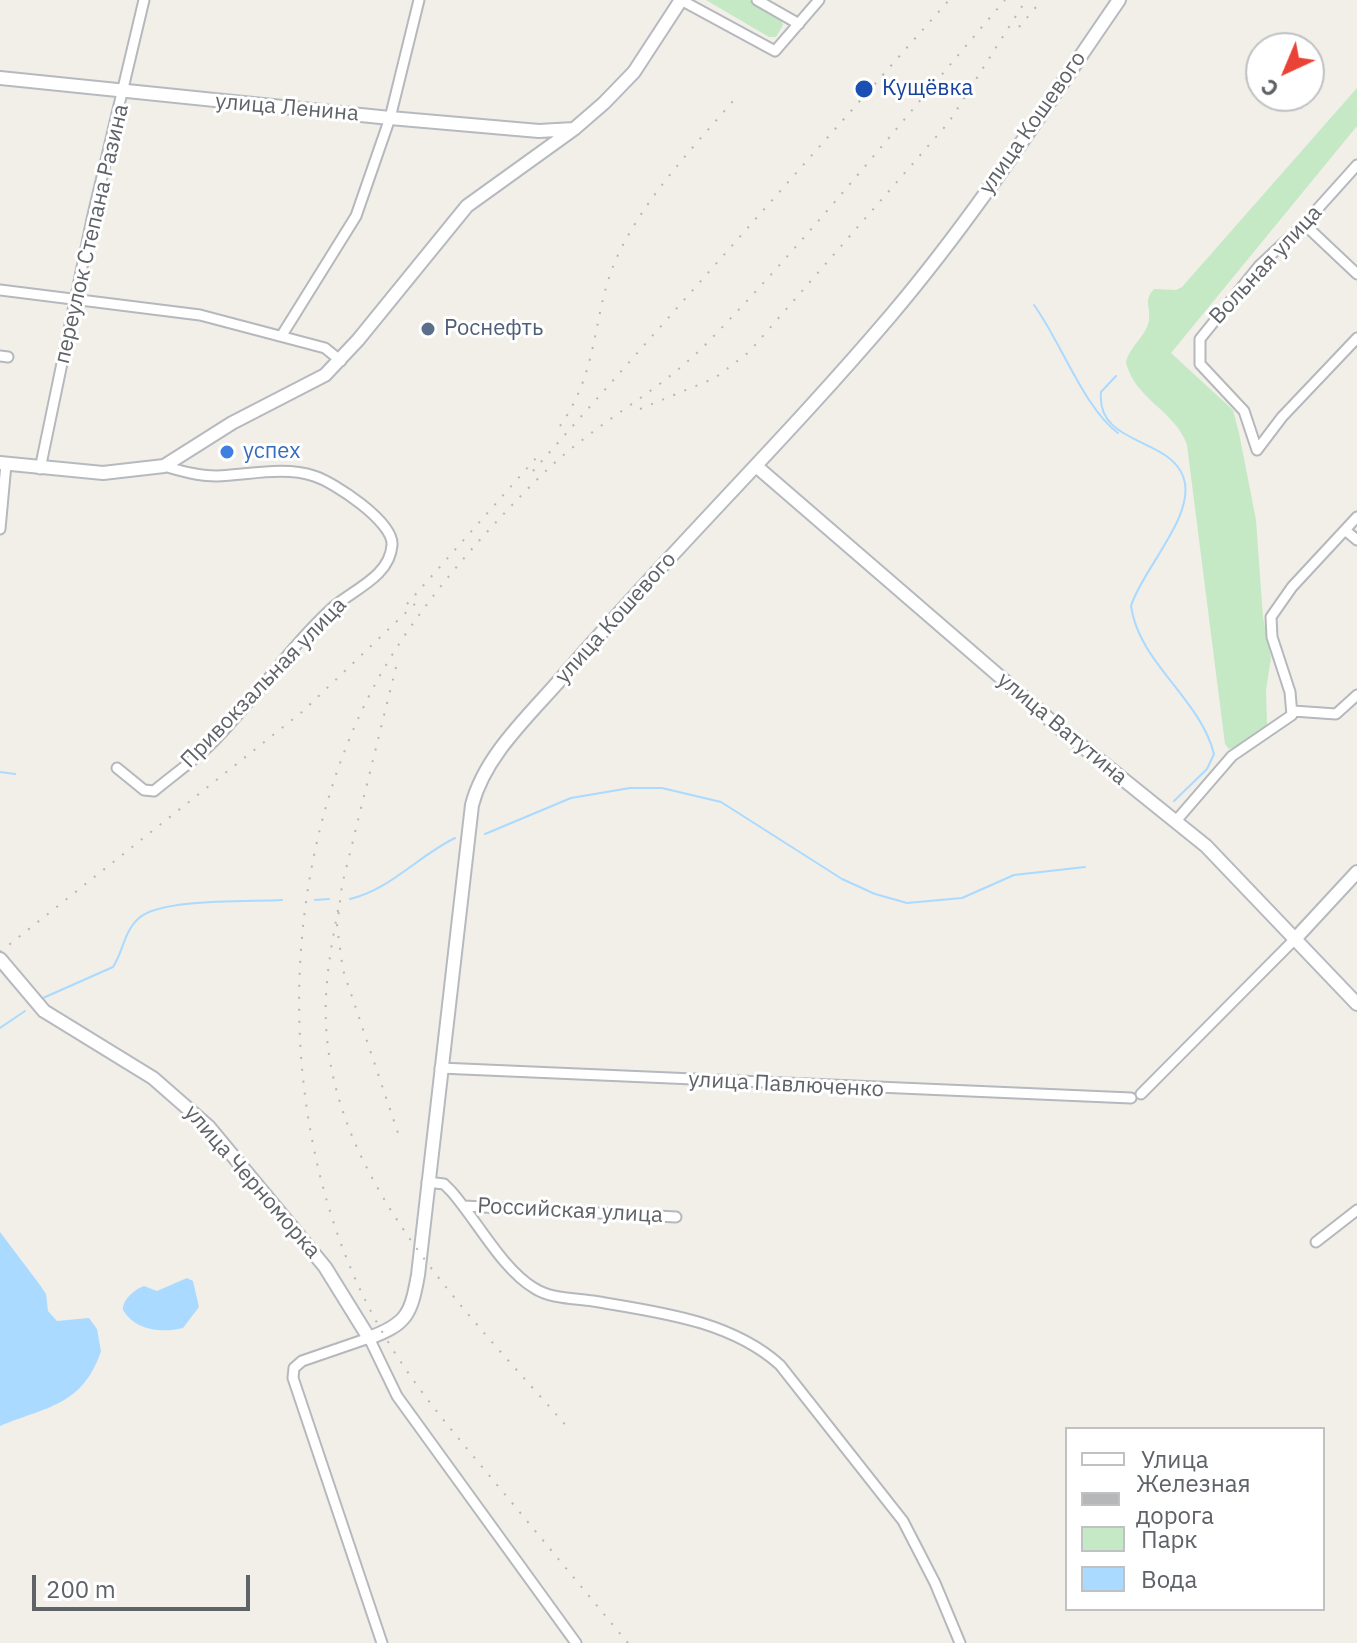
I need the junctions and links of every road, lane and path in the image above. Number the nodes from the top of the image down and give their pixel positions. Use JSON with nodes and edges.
{"nodes":[{"id":1,"x":144,"y":0,"type":"edge"},
{"id":2,"x":419,"y":0,"type":"edge"},
{"id":3,"x":681,"y":0,"type":"edge"},
{"id":4,"x":757,"y":0,"type":"edge"},
{"id":5,"x":819,"y":0,"type":"edge"},
{"id":6,"x":1119,"y":0,"type":"edge"},
{"id":7,"x":799,"y":24,"type":"junction"},
{"id":8,"x":0,"y":78,"type":"edge"},
{"id":9,"x":123,"y":93,"type":"junction"},
{"id":10,"x":390,"y":118,"type":"junction"},
{"id":11,"x":574,"y":129,"type":"junction"},
{"id":12,"x":1357,"y":165,"type":"edge"},
{"id":13,"x":1304,"y":224,"type":"junction"},
{"id":14,"x":1357,"y":274,"type":"edge"},
{"id":15,"x":0,"y":290,"type":"edge"},
{"id":16,"x":77,"y":299,"type":"junction"},
{"id":17,"x":282,"y":335,"type":"junction"},
{"id":18,"x":1357,"y":338,"type":"edge"},
{"id":19,"x":341,"y":361,"type":"junction"},
{"id":20,"x":3,"y":464,"type":"edge"},
{"id":21,"x":164,"y":466,"type":"junction"},
{"id":22,"x":756,"y":466,"type":"junction"},
{"id":23,"x":40,"y":469,"type":"junction"},
{"id":24,"x":1357,"y":517,"type":"edge"},
{"id":25,"x":0,"y":529,"type":"edge"},
{"id":26,"x":1345,"y":530,"type":"junction"},
{"id":27,"x":1357,"y":540,"type":"edge"},
{"id":28,"x":1357,"y":695,"type":"edge"},
{"id":29,"x":1293,"y":711,"type":"junction"},
{"id":30,"x":117,"y":768,"type":"dead end"},
{"id":31,"x":1175,"y":822,"type":"junction"},
{"id":32,"x":1357,"y":872,"type":"edge"},
{"id":33,"x":1295,"y":939,"type":"junction"},
{"id":34,"x":0,"y":959,"type":"edge"},
{"id":35,"x":1357,"y":1004,"type":"edge"},
{"id":36,"x":440,"y":1068,"type":"junction"},
{"id":37,"x":427,"y":1182,"type":"junction"},
{"id":38,"x":464,"y":1206,"type":"junction"},
{"id":39,"x":1357,"y":1210,"type":"edge"},
{"id":40,"x":676,"y":1217,"type":"dead end"},
{"id":41,"x":1316,"y":1242,"type":"dead end"},
{"id":42,"x":369,"y":1338,"type":"junction"},
{"id":43,"x":382,"y":1643,"type":"edge"},
{"id":44,"x":576,"y":1643,"type":"edge"},
{"id":45,"x":960,"y":1643,"type":"edge"}],
"edges":[{"from":1,"to":9,"type":"street","name":"переулок Степана Разина"},
{"from":2,"to":10,"type":"street"},
{"from":3,"to":7,"type":"street"},
{"from":3,"to":11,"type":"street"},
{"from":4,"to":7,"type":"street"},
{"from":5,"to":7,"type":"street"},
{"from":6,"to":22,"type":"street","name":"улица Кошевого"},
{"from":8,"to":9,"type":"street","name":"улица Ленина"},
{"from":9,"to":10,"type":"street","name":"улица Ленина"},
{"from":9,"to":16,"type":"street","name":"переулок Степана Разина"},
{"from":10,"to":11,"type":"street","name":"улица Ленина"},
{"from":10,"to":17,"type":"street"},
{"from":11,"to":19,"type":"street"},
{"from":12,"to":13,"type":"street","name":"Вольная улица"},
{"from":13,"to":14,"type":"street"},
{"from":13,"to":18,"type":"street","name":"Вольная улица"},
{"from":15,"to":16,"type":"street"},
{"from":16,"to":17,"type":"street"},
{"from":16,"to":23,"type":"street","name":"переулок Степана Разина"},
{"from":17,"to":19,"type":"street"},
{"from":19,"to":21,"type":"street"},
{"from":20,"to":23,"type":"street"},
{"from":20,"to":25,"type":"street"},
{"from":21,"to":23,"type":"street"},
{"from":21,"to":30,"type":"street","name":"Привокзальная улица"},
{"from":22,"to":31,"type":"street","name":"улица Ватутина"},
{"from":22,"to":36,"type":"street","name":"улица Кошевого"},
{"from":24,"to":26,"type":"street"},
{"from":26,"to":27,"type":"street"},
{"from":26,"to":29,"type":"street"},
{"from":28,"to":29,"type":"street"},
{"from":29,"to":31,"type":"street"},
{"from":31,"to":33,"type":"street","name":"улица Ватутина"},
{"from":32,"to":33,"type":"street"},
{"from":33,"to":35,"type":"street","name":"улица Ватутина"},
{"from":33,"to":36,"type":"street","name":"улица Павлюченко"},
{"from":34,"to":42,"type":"street","name":"улица Черноморка"},
{"from":36,"to":37,"type":"street","name":"улица Кошевого"},
{"from":37,"to":38,"type":"street"},
{"from":37,"to":42,"type":"street","name":"улица Кошевого"},
{"from":38,"to":40,"type":"street","name":"Российская улица"},
{"from":38,"to":45,"type":"street"},
{"from":39,"to":41,"type":"street"},
{"from":42,"to":43,"type":"street"},
{"from":42,"to":44,"type":"street","name":"улица Черноморка"}]}
